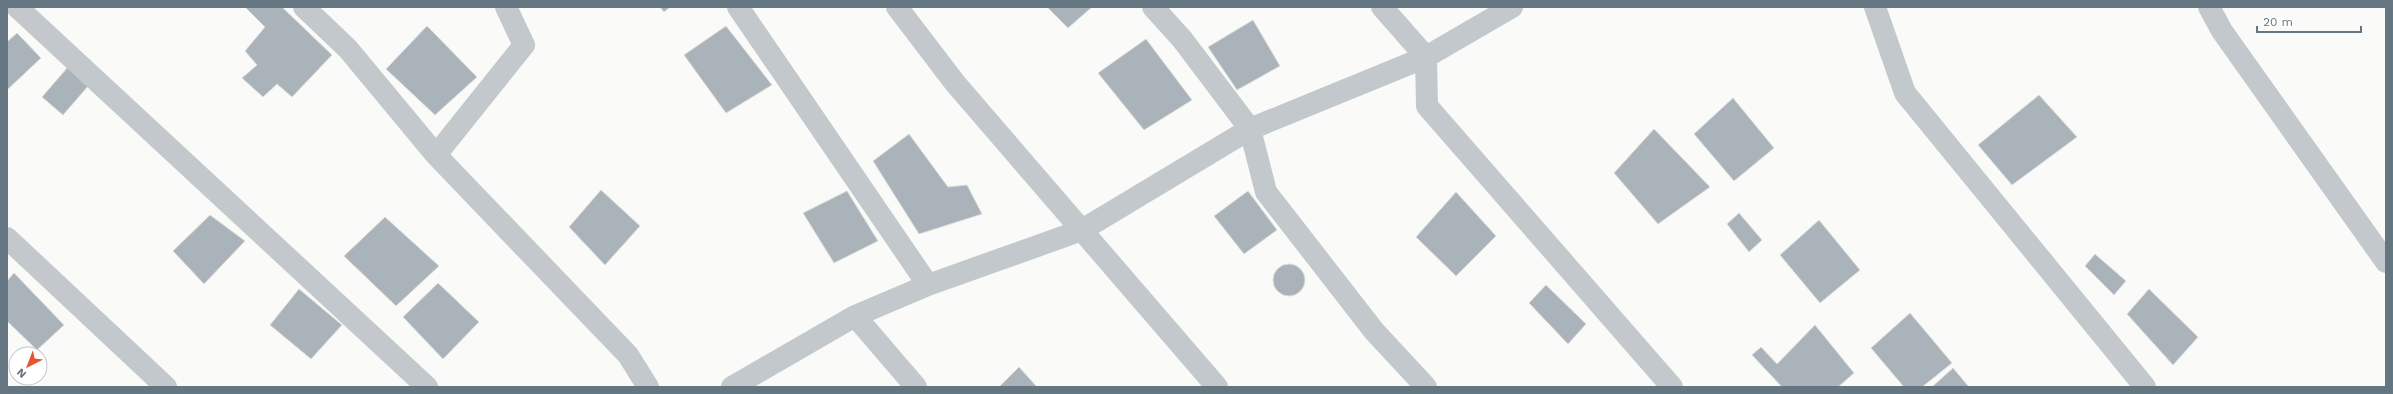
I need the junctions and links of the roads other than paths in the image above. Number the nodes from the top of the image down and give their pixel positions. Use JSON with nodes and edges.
{"nodes":[{"id":1,"x":17,"y":7,"type":"edge"},
{"id":2,"x":304,"y":7,"type":"edge"},
{"id":3,"x":506,"y":7,"type":"edge"},
{"id":4,"x":738,"y":7,"type":"edge"},
{"id":5,"x":897,"y":7,"type":"edge"},
{"id":6,"x":1153,"y":7,"type":"edge"},
{"id":7,"x":1382,"y":7,"type":"edge"},
{"id":8,"x":1512,"y":7,"type":"edge"},
{"id":9,"x":1875,"y":7,"type":"edge"},
{"id":10,"x":2209,"y":7,"type":"edge"},
{"id":11,"x":1426,"y":57,"type":"junction"},
{"id":12,"x":1250,"y":129,"type":"junction"},
{"id":13,"x":436,"y":155,"type":"junction"},
{"id":14,"x":1082,"y":230,"type":"junction"},
{"id":15,"x":7,"y":238,"type":"edge"},
{"id":16,"x":2386,"y":262,"type":"edge"},
{"id":17,"x":928,"y":285,"type":"junction"},
{"id":18,"x":855,"y":316,"type":"junction"},
{"id":19,"x":166,"y":387,"type":"edge"},
{"id":20,"x":427,"y":387,"type":"edge"},
{"id":21,"x":648,"y":387,"type":"edge"},
{"id":22,"x":732,"y":387,"type":"edge"},
{"id":23,"x":916,"y":387,"type":"edge"},
{"id":24,"x":1217,"y":387,"type":"edge"},
{"id":25,"x":1426,"y":387,"type":"edge"},
{"id":26,"x":1672,"y":387,"type":"edge"},
{"id":27,"x":2145,"y":387,"type":"edge"}],
"edges":[{"from":1,"to":20,"type":"street"},
{"from":2,"to":13,"type":"street"},
{"from":3,"to":13,"type":"street"},
{"from":4,"to":17,"type":"street"},
{"from":5,"to":14,"type":"street"},
{"from":6,"to":12,"type":"street"},
{"from":7,"to":11,"type":"street"},
{"from":8,"to":11,"type":"street"},
{"from":9,"to":27,"type":"street"},
{"from":10,"to":16,"type":"street"},
{"from":11,"to":12,"type":"street"},
{"from":11,"to":26,"type":"street"},
{"from":12,"to":14,"type":"street"},
{"from":12,"to":25,"type":"street"},
{"from":13,"to":21,"type":"street"},
{"from":14,"to":17,"type":"street"},
{"from":14,"to":24,"type":"street"},
{"from":15,"to":19,"type":"street"},
{"from":17,"to":18,"type":"street"},
{"from":18,"to":22,"type":"street"},
{"from":18,"to":23,"type":"street"}]}
